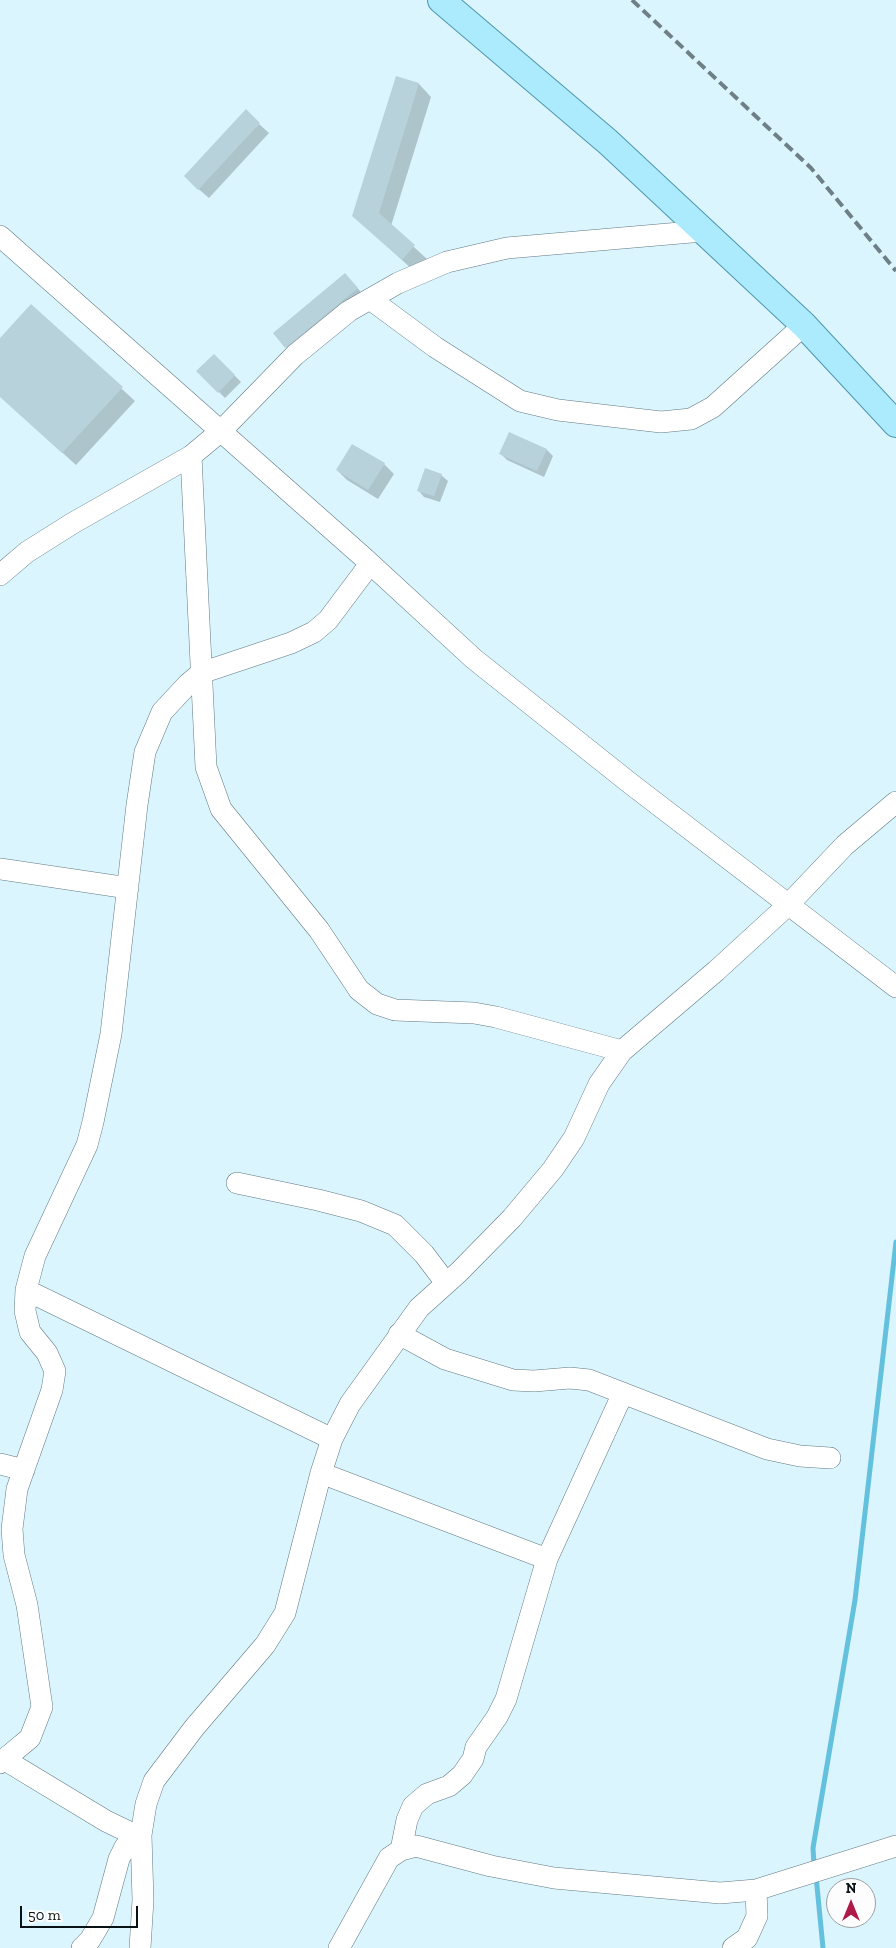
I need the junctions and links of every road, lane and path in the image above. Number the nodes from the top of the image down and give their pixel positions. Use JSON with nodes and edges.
{"nodes":[{"id":1,"x":442,"y":0,"type":"edge"},
{"id":2,"x":703,"y":231,"type":"junction"},
{"id":3,"x":0,"y":236,"type":"edge"},
{"id":4,"x":370,"y":299,"type":"junction"},
{"id":5,"x":804,"y":325,"type":"junction"},
{"id":6,"x":896,"y":424,"type":"edge"},
{"id":7,"x":221,"y":432,"type":"junction"},
{"id":8,"x":191,"y":456,"type":"junction"},
{"id":9,"x":370,"y":564,"type":"junction"},
{"id":10,"x":0,"y":575,"type":"edge"},
{"id":11,"x":201,"y":673,"type":"junction"},
{"id":12,"x":896,"y":802,"type":"edge"},
{"id":13,"x":0,"y":869,"type":"edge"},
{"id":14,"x":128,"y":888,"type":"junction"},
{"id":15,"x":788,"y":905,"type":"junction"},
{"id":16,"x":896,"y":987,"type":"edge"},
{"id":17,"x":622,"y":1051,"type":"junction"},
{"id":18,"x":237,"y":1183,"type":"dead end"},
{"id":19,"x":446,"y":1283,"type":"junction"},
{"id":20,"x":26,"y":1290,"type":"junction"},
{"id":21,"x":399,"y":1334,"type":"junction"},
{"id":22,"x":623,"y":1393,"type":"junction"},
{"id":23,"x":332,"y":1439,"type":"junction"},
{"id":24,"x":830,"y":1458,"type":"dead end"},
{"id":25,"x":0,"y":1464,"type":"edge"},
{"id":26,"x":24,"y":1470,"type":"junction"},
{"id":27,"x":321,"y":1472,"type":"junction"},
{"id":28,"x":547,"y":1559,"type":"junction"},
{"id":29,"x":2,"y":1762,"type":"edge"},
{"id":30,"x":106,"y":1821,"type":"junction"},
{"id":31,"x":139,"y":1835,"type":"junction"},
{"id":32,"x":896,"y":1846,"type":"edge"},
{"id":33,"x":401,"y":1850,"type":"junction"},
{"id":34,"x":120,"y":1859,"type":"junction"},
{"id":35,"x":756,"y":1890,"type":"junction"},
{"id":36,"x":82,"y":1948,"type":"edge"},
{"id":37,"x":140,"y":1948,"type":"edge"},
{"id":38,"x":339,"y":1948,"type":"edge"},
{"id":39,"x":733,"y":1948,"type":"edge"}],
"edges":[{"from":1,"to":2,"type":"main road"},
{"from":2,"to":4,"type":"street"},
{"from":2,"to":5,"type":"main road"},
{"from":3,"to":7,"type":"street"},
{"from":4,"to":5,"type":"street"},
{"from":4,"to":7,"type":"street"},
{"from":5,"to":6,"type":"main road"},
{"from":7,"to":8,"type":"street"},
{"from":7,"to":9,"type":"street"},
{"from":8,"to":10,"type":"street"},
{"from":8,"to":11,"type":"street"},
{"from":9,"to":11,"type":"street"},
{"from":9,"to":15,"type":"street"},
{"from":11,"to":14,"type":"street"},
{"from":11,"to":17,"type":"street"},
{"from":12,"to":15,"type":"street"},
{"from":13,"to":14,"type":"street"},
{"from":14,"to":20,"type":"street"},
{"from":15,"to":16,"type":"street"},
{"from":15,"to":17,"type":"street"},
{"from":17,"to":19,"type":"street"},
{"from":18,"to":19,"type":"street"},
{"from":19,"to":21,"type":"street"},
{"from":20,"to":23,"type":"street"},
{"from":20,"to":26,"type":"street"},
{"from":21,"to":22,"type":"street"},
{"from":21,"to":23,"type":"street"},
{"from":22,"to":24,"type":"street"},
{"from":22,"to":28,"type":"street"},
{"from":23,"to":27,"type":"street"},
{"from":25,"to":26,"type":"street"},
{"from":26,"to":29,"type":"street"},
{"from":27,"to":28,"type":"street"},
{"from":27,"to":31,"type":"street"},
{"from":28,"to":33,"type":"street"},
{"from":29,"to":30,"type":"street"},
{"from":30,"to":31,"type":"street"},
{"from":30,"to":34,"type":"street"},
{"from":31,"to":34,"type":"street"},
{"from":31,"to":37,"type":"street"},
{"from":32,"to":35,"type":"street"},
{"from":33,"to":35,"type":"street"},
{"from":33,"to":38,"type":"street"},
{"from":34,"to":36,"type":"street"},
{"from":35,"to":39,"type":"street"}]}
